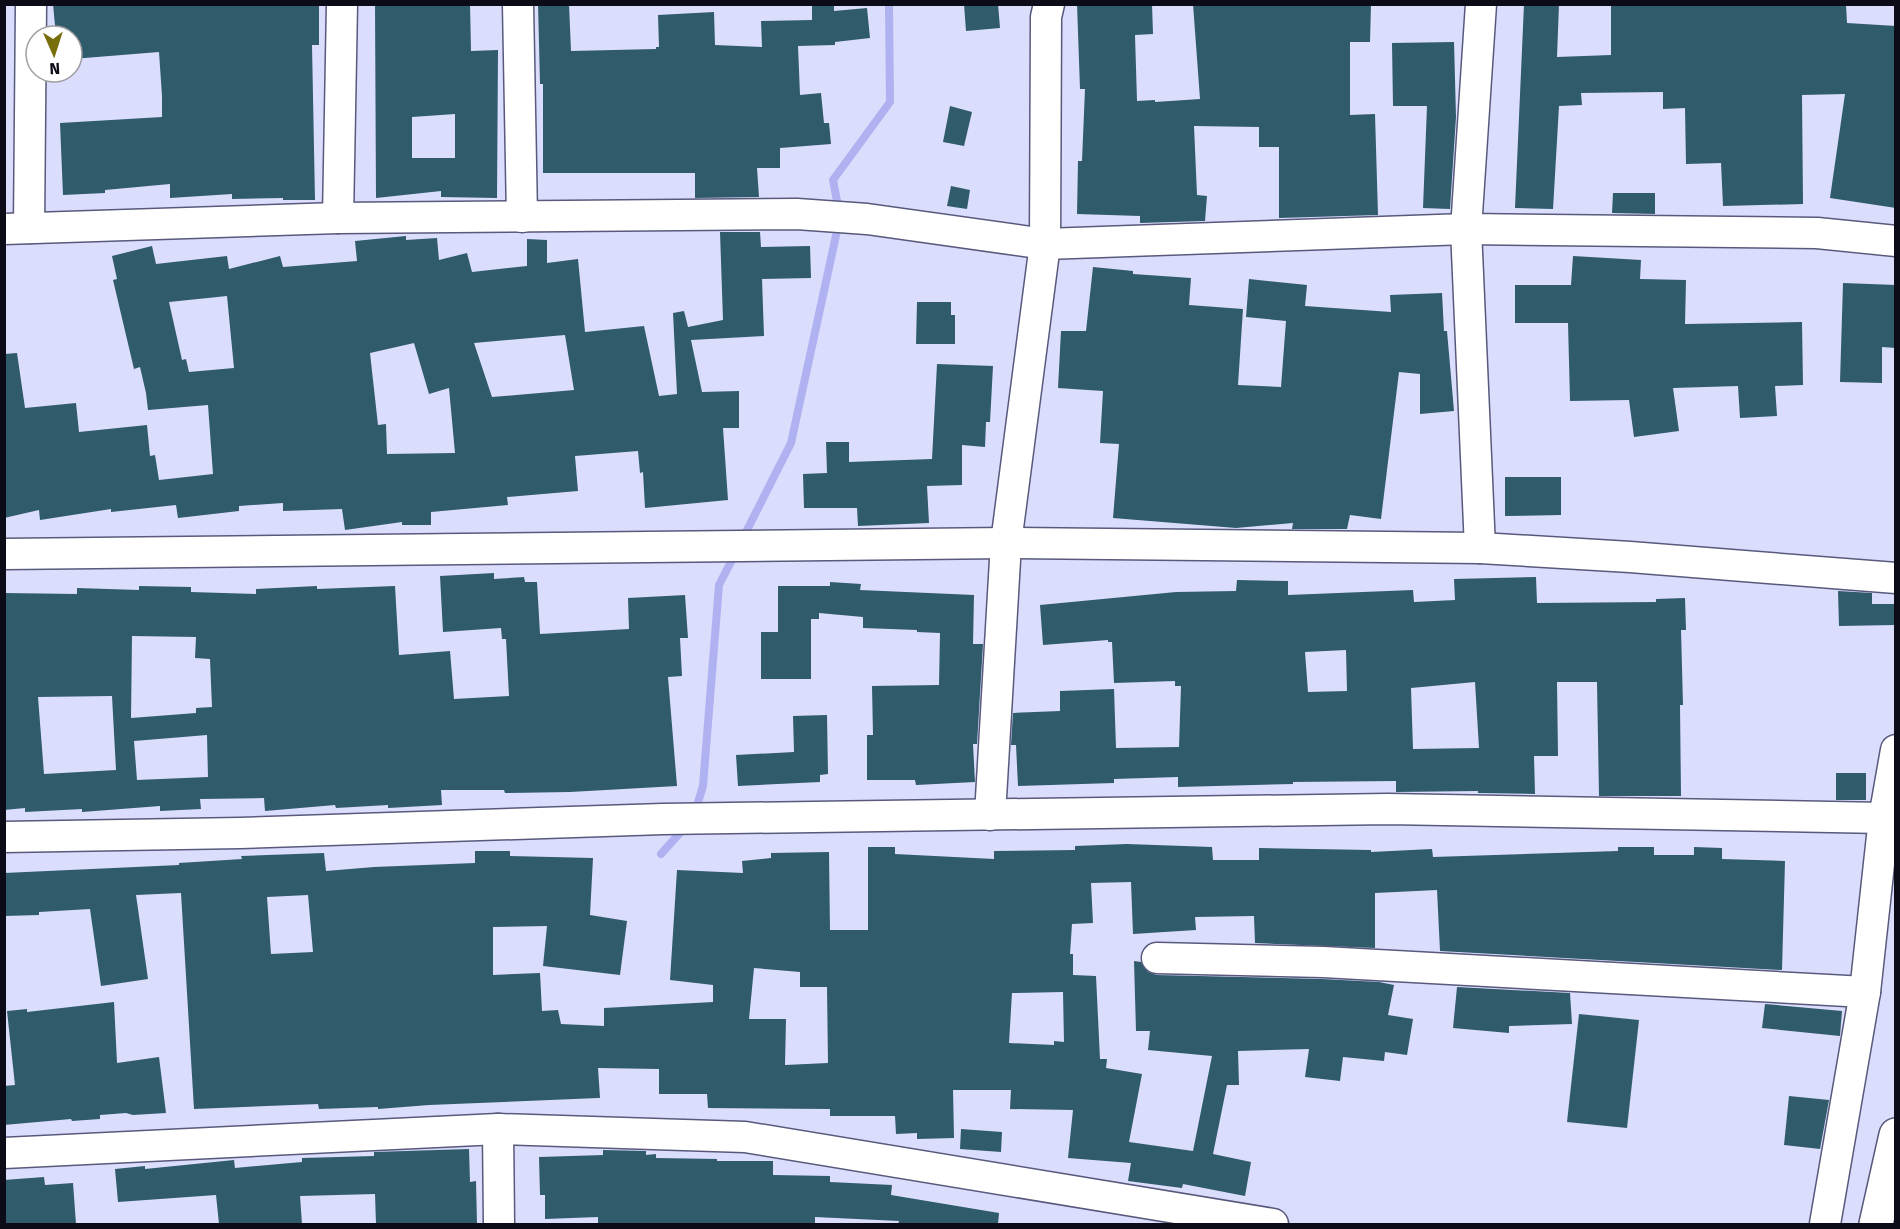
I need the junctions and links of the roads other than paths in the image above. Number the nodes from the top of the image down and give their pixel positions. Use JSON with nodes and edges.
{"nodes":[{"id":1,"x":31,"y":4,"type":"edge"},
{"id":2,"x":342,"y":4,"type":"edge"},
{"id":3,"x":518,"y":4,"type":"edge"},
{"id":4,"x":1049,"y":4,"type":"edge"},
{"id":5,"x":1481,"y":4,"type":"edge"},
{"id":6,"x":522,"y":217,"type":"junction"},
{"id":7,"x":338,"y":218,"type":"junction"},
{"id":8,"x":17,"y":229,"type":"edge"},
{"id":9,"x":1466,"y":229,"type":"junction"},
{"id":10,"x":1896,"y":241,"type":"edge"},
{"id":11,"x":1045,"y":244,"type":"junction"},
{"id":12,"x":1006,"y":543,"type":"junction"},
{"id":13,"x":1480,"y":548,"type":"junction"},
{"id":14,"x":4,"y":554,"type":"edge"},
{"id":15,"x":1896,"y":578,"type":"edge"},
{"id":16,"x":1896,"y":750,"type":"edge"},
{"id":17,"x":990,"y":815,"type":"junction"},
{"id":18,"x":1884,"y":818,"type":"junction"},
{"id":19,"x":4,"y":837,"type":"edge"},
{"id":20,"x":1156,"y":958,"type":"dead end"},
{"id":21,"x":1865,"y":992,"type":"junction"},
{"id":22,"x":498,"y":1129,"type":"junction"},
{"id":23,"x":1896,"y":1135,"type":"edge"},
{"id":24,"x":4,"y":1153,"type":"edge"},
{"id":25,"x":499,"y":1224,"type":"edge"},
{"id":26,"x":1273,"y":1224,"type":"edge"},
{"id":27,"x":1825,"y":1224,"type":"edge"},
{"id":28,"x":1876,"y":1224,"type":"edge"}],
"edges":[{"from":1,"to":8,"type":"street"},
{"from":2,"to":7,"type":"street"},
{"from":3,"to":6,"type":"street"},
{"from":4,"to":11,"type":"street"},
{"from":5,"to":9,"type":"street"},
{"from":6,"to":7,"type":"street"},
{"from":6,"to":11,"type":"street"},
{"from":7,"to":8,"type":"street"},
{"from":9,"to":10,"type":"street"},
{"from":9,"to":11,"type":"street"},
{"from":9,"to":13,"type":"street"},
{"from":11,"to":12,"type":"street"},
{"from":12,"to":13,"type":"street"},
{"from":12,"to":14,"type":"street"},
{"from":12,"to":17,"type":"street"},
{"from":13,"to":15,"type":"street"},
{"from":16,"to":18,"type":"street"},
{"from":17,"to":18,"type":"street"},
{"from":17,"to":19,"type":"street"},
{"from":18,"to":21,"type":"street"},
{"from":20,"to":21,"type":"street"},
{"from":21,"to":27,"type":"street"},
{"from":22,"to":24,"type":"street"},
{"from":22,"to":25,"type":"street"},
{"from":22,"to":26,"type":"street"},
{"from":23,"to":28,"type":"highway"}]}
